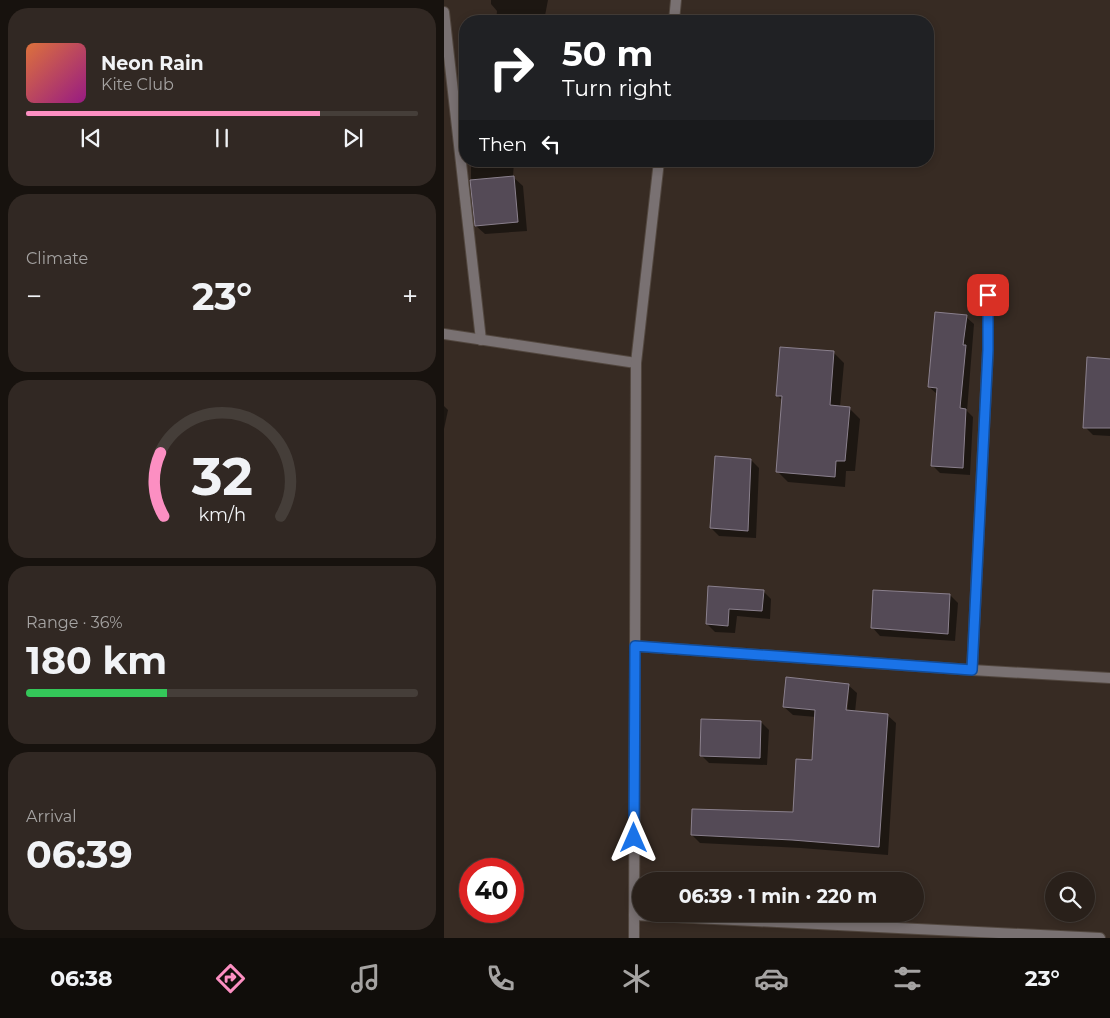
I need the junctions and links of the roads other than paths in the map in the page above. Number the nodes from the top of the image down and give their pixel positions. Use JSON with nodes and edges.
{"nodes":[{"id":1,"x":676,"y":0,"type":"edge"},
{"id":2,"x":444,"y":12,"type":"edge"},
{"id":3,"x":675,"y":15,"type":"edge"},
{"id":4,"x":459,"y":145,"type":"edge"},
{"id":5,"x":461,"y":167,"type":"edge"},
{"id":6,"x":658,"y":167,"type":"edge"},
{"id":7,"x":988,"y":295,"type":"dead end"},
{"id":8,"x":444,"y":334,"type":"edge"},
{"id":9,"x":481,"y":340,"type":"junction"},
{"id":10,"x":636,"y":363,"type":"junction"},
{"id":11,"x":635,"y":646,"type":"junction"},
{"id":12,"x":972,"y":670,"type":"junction"},
{"id":13,"x":1110,"y":678,"type":"edge"},
{"id":14,"x":634,"y":872,"type":"edge"},
{"id":15,"x":634,"y":922,"type":"edge"},
{"id":16,"x":776,"y":922,"type":"edge"},
{"id":17,"x":634,"y":938,"type":"edge"},
{"id":18,"x":1100,"y":938,"type":"edge"}],
"edges":[{"from":1,"to":3,"type":"street"},
{"from":2,"to":4,"type":"street"},
{"from":5,"to":9,"type":"street"},
{"from":6,"to":10,"type":"street"},
{"from":7,"to":12,"type":"street"},
{"from":8,"to":9,"type":"street"},
{"from":9,"to":10,"type":"street"},
{"from":10,"to":11,"type":"street"},
{"from":11,"to":12,"type":"street"},
{"from":11,"to":14,"type":"street"},
{"from":12,"to":13,"type":"street"},
{"from":15,"to":17,"type":"street"},
{"from":16,"to":18,"type":"street"}]}
